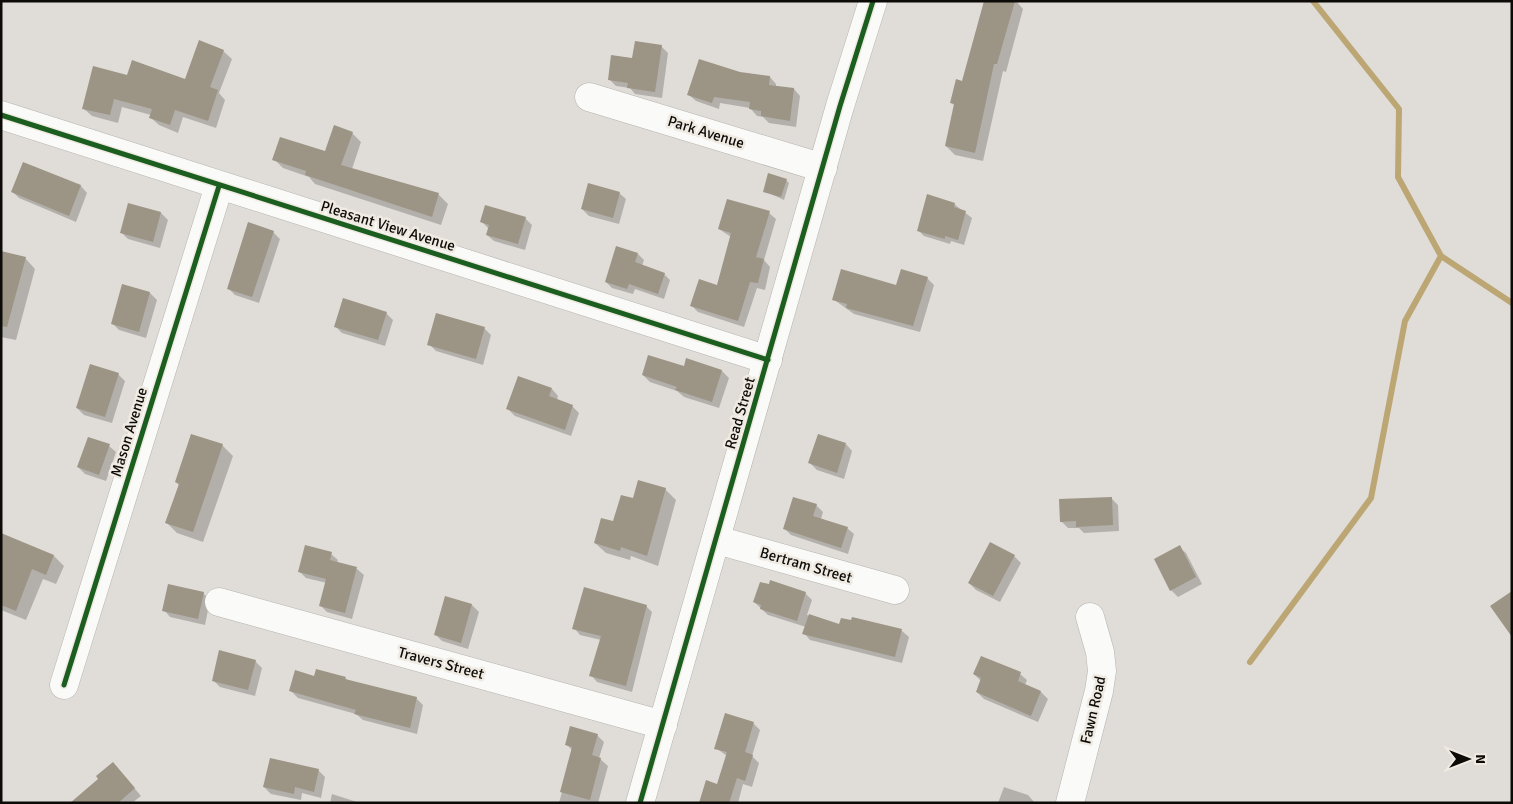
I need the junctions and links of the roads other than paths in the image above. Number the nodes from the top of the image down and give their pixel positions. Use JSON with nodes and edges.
{"nodes":[{"id":1,"x":873,"y":1,"type":"edge"},
{"id":2,"x":589,"y":97,"type":"dead end"},
{"id":3,"x":1,"y":116,"type":"edge"},
{"id":4,"x":823,"y":168,"type":"junction"},
{"id":5,"x":219,"y":186,"type":"junction"},
{"id":6,"x":768,"y":360,"type":"junction"},
{"id":7,"x":716,"y":540,"type":"junction"},
{"id":8,"x":895,"y":590,"type":"dead end"},
{"id":9,"x":219,"y":602,"type":"dead end"},
{"id":10,"x":1090,"y":617,"type":"dead end"},
{"id":11,"x":64,"y":685,"type":"dead end"},
{"id":12,"x":663,"y":725,"type":"junction"},
{"id":13,"x":640,"y":803,"type":"edge"},
{"id":14,"x":1070,"y":803,"type":"edge"}],
"edges":[{"from":1,"to":4,"type":"street","name":"Read Street"},
{"from":2,"to":4,"type":"street","name":"Park Avenue"},
{"from":3,"to":5,"type":"street","name":"Pleasant View Avenue"},
{"from":4,"to":6,"type":"street","name":"Read Street"},
{"from":5,"to":6,"type":"street","name":"Pleasant View Avenue"},
{"from":5,"to":11,"type":"street","name":"Mason Avenue"},
{"from":6,"to":7,"type":"street","name":"Read Street"},
{"from":7,"to":8,"type":"street","name":"Bertram Street"},
{"from":7,"to":12,"type":"street","name":"Read Street"},
{"from":9,"to":12,"type":"street","name":"Travers Street"},
{"from":10,"to":14,"type":"street","name":"Fawn Road"},
{"from":12,"to":13,"type":"street","name":"Read Street"}]}
